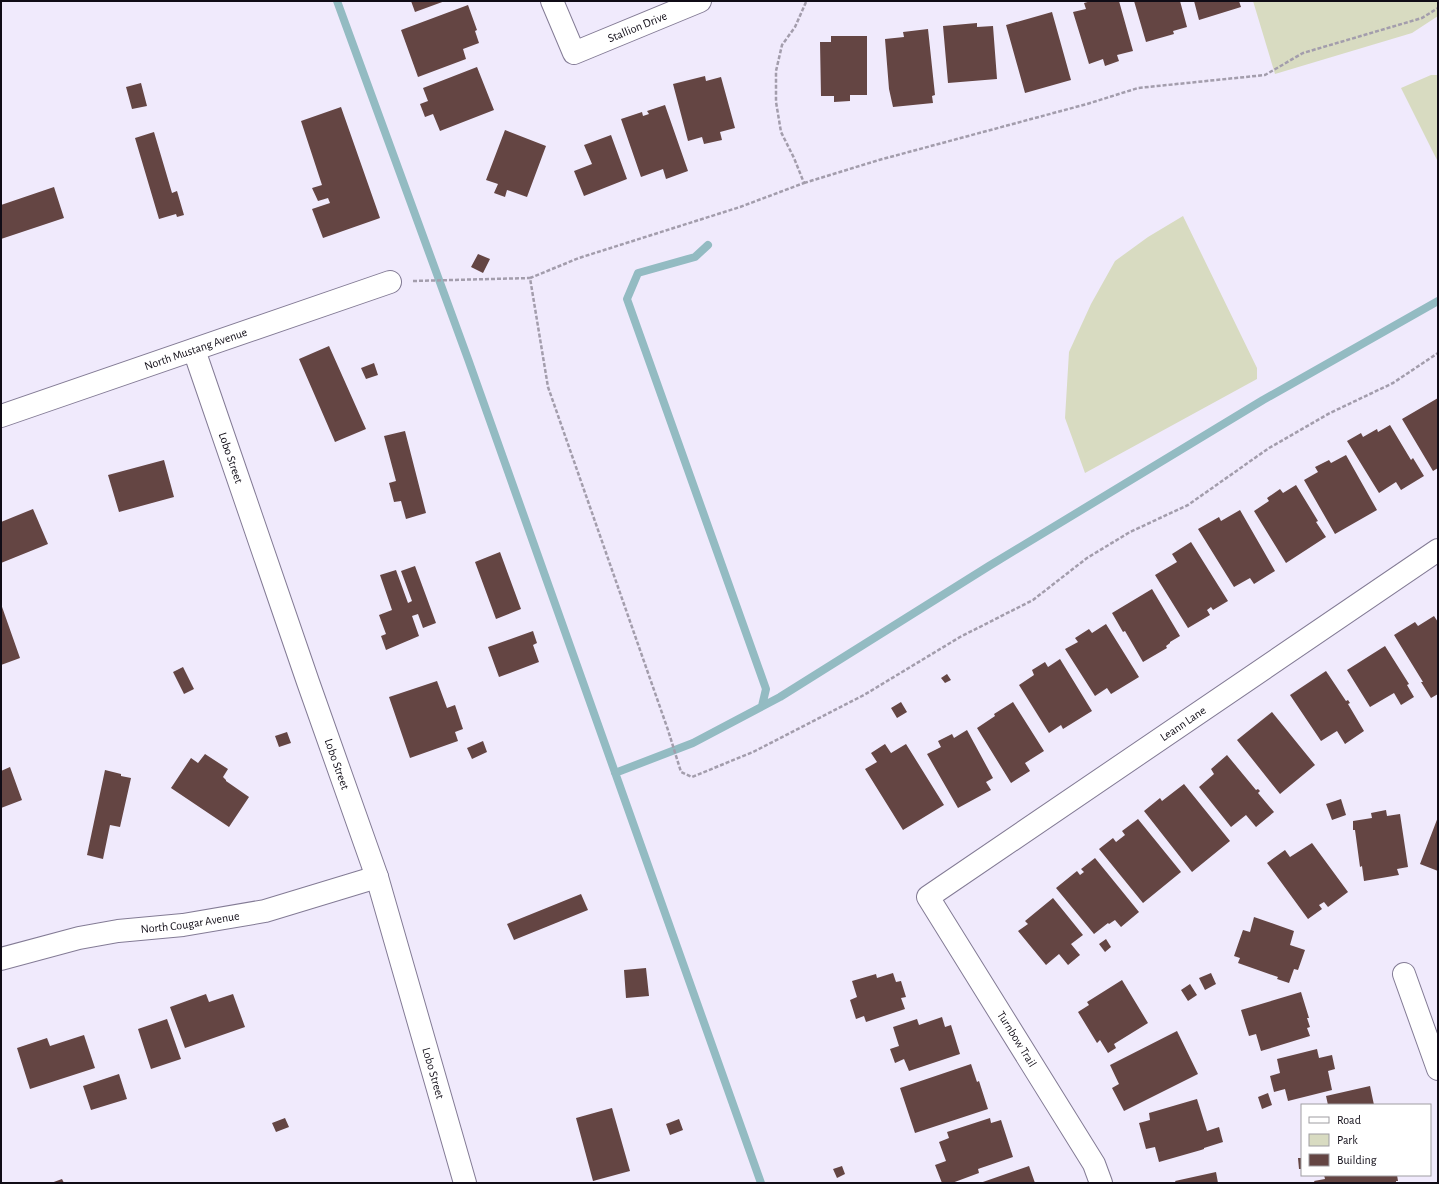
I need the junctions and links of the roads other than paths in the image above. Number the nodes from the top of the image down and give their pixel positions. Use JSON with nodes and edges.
{"nodes":[{"id":1,"x":552,"y":1,"type":"edge"},
{"id":2,"x":700,"y":1,"type":"edge"},
{"id":3,"x":390,"y":282,"type":"road end"},
{"id":4,"x":194,"y":350,"type":"junction"},
{"id":5,"x":1,"y":416,"type":"edge"},
{"id":6,"x":1438,"y":550,"type":"edge"},
{"id":7,"x":377,"y":877,"type":"junction"},
{"id":8,"x":928,"y":897,"type":"joint"},
{"id":9,"x":1,"y":959,"type":"edge"},
{"id":10,"x":1404,"y":974,"type":"dead end"},
{"id":11,"x":1438,"y":1069,"type":"edge"},
{"id":12,"x":465,"y":1183,"type":"edge"},
{"id":13,"x":1101,"y":1183,"type":"edge"}],
"edges":[{"from":1,"to":2,"type":"street","name":"Stallion Drive"},
{"from":3,"to":4,"type":"street","name":"North Mustang Avenue"},
{"from":4,"to":5,"type":"street","name":"North Mustang Avenue"},
{"from":4,"to":7,"type":"street","name":"Lobo Street"},
{"from":6,"to":8,"type":"street","name":"Leann Lane"},
{"from":7,"to":9,"type":"street","name":"North Cougar Avenue"},
{"from":7,"to":12,"type":"street","name":"Lobo Street"},
{"from":8,"to":13,"type":"street","name":"Turnbow Trail"},
{"from":10,"to":11,"type":"street"}]}
